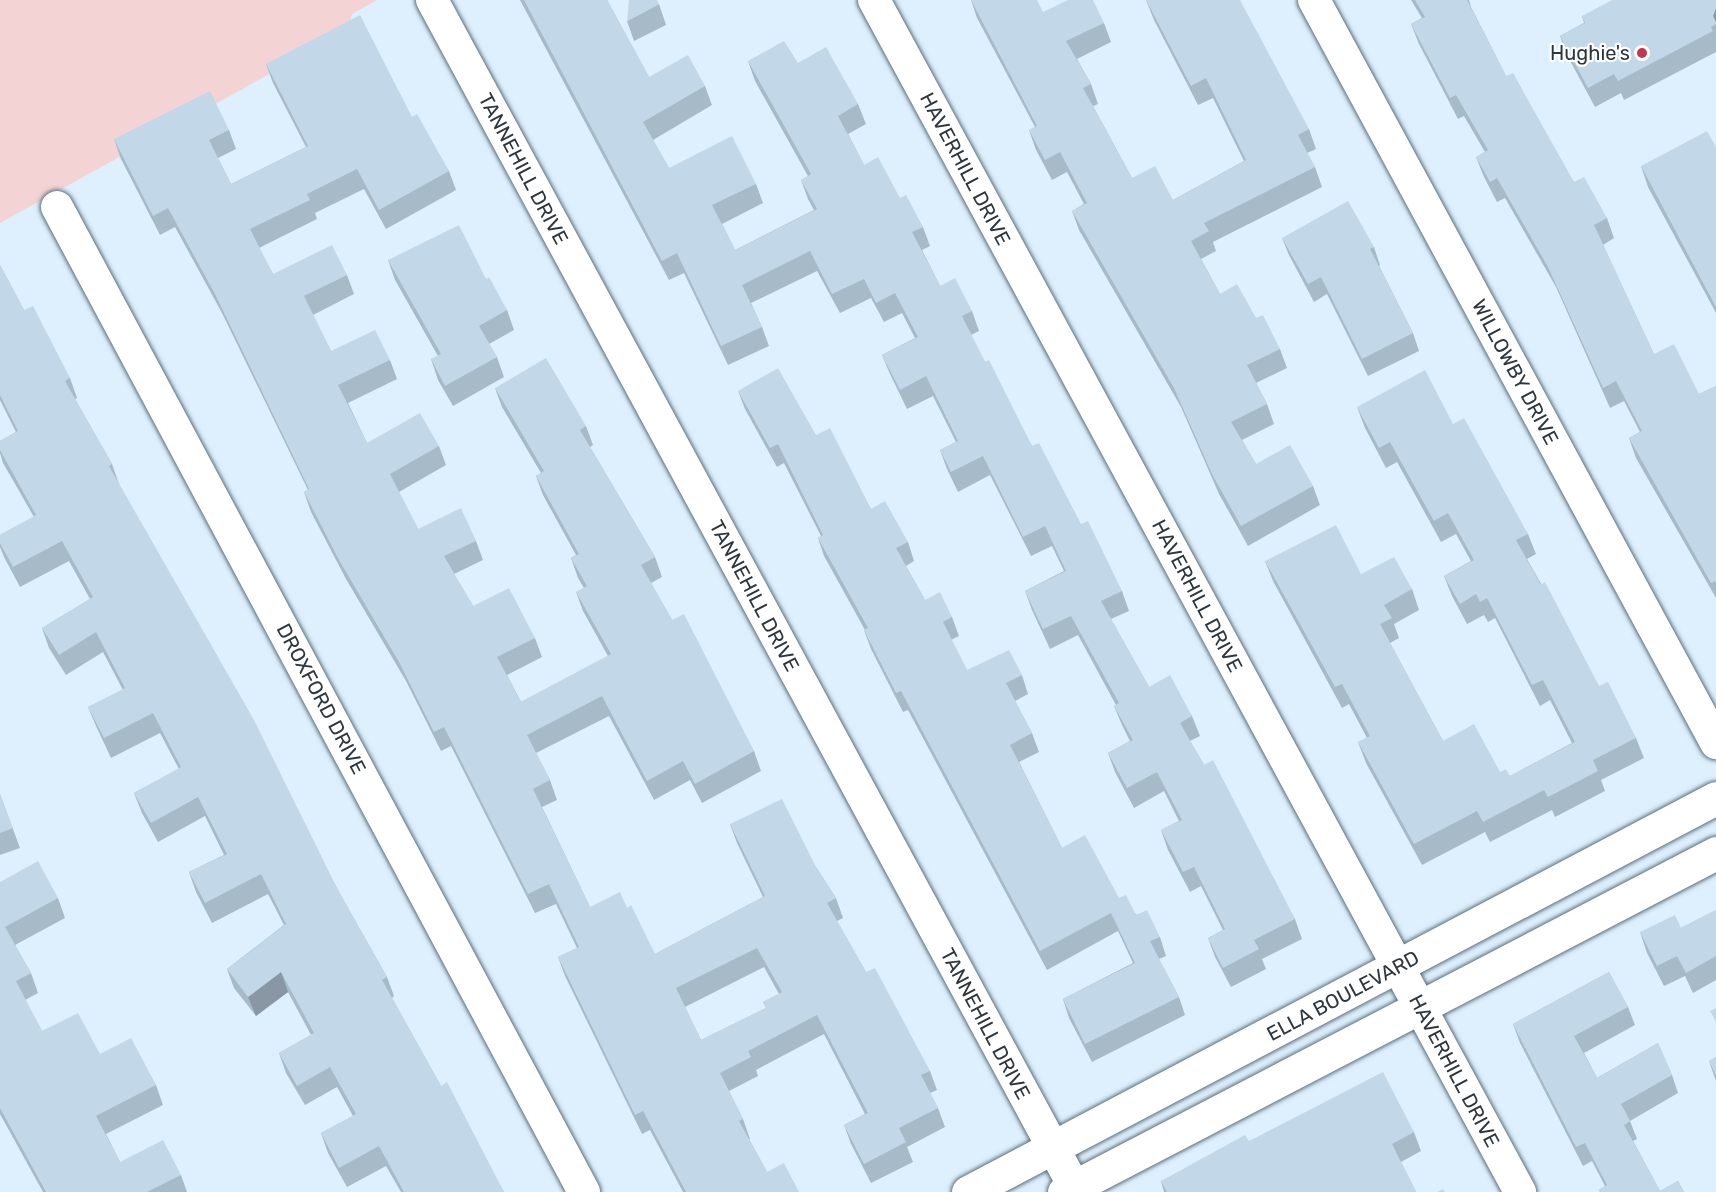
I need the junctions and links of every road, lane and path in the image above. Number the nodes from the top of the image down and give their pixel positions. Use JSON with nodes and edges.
{"nodes":[{"id":1,"x":432,"y":0,"type":"edge"},
{"id":2,"x":874,"y":0,"type":"edge"},
{"id":3,"x":1314,"y":0,"type":"edge"},
{"id":4,"x":57,"y":207,"type":"dead end"},
{"id":5,"x":1716,"y":743,"type":"edge"},
{"id":6,"x":1716,"y":798,"type":"edge"},
{"id":7,"x":1716,"y":854,"type":"edge"},
{"id":8,"x":1398,"y":967,"type":"junction"},
{"id":9,"x":1420,"y":1008,"type":"junction"},
{"id":10,"x":1052,"y":1148,"type":"junction"},
{"id":11,"x":1072,"y":1190,"type":"edge"},
{"id":12,"x":584,"y":1192,"type":"edge"},
{"id":13,"x":968,"y":1192,"type":"edge"},
{"id":14,"x":1520,"y":1192,"type":"edge"}],
"edges":[{"from":1,"to":10,"type":"street","name":"TANNEHILL DRIVE"},
{"from":2,"to":8,"type":"street","name":"HAVERHILL DRIVE"},
{"from":3,"to":5,"type":"street","name":"WILLOWBY DRIVE"},
{"from":4,"to":12,"type":"street","name":"DROXFORD DRIVE"},
{"from":6,"to":8,"type":"main road","name":"ELLA BOULEVARD"},
{"from":7,"to":9,"type":"main road"},
{"from":8,"to":9,"type":"street","name":"HAVERHILL DRIVE"},
{"from":8,"to":10,"type":"main road","name":"ELLA BOULEVARD"},
{"from":9,"to":11,"type":"main road"},
{"from":9,"to":14,"type":"street","name":"HAVERHILL DRIVE"},
{"from":10,"to":11,"type":"street","name":"TANNEHILL DRIVE"},
{"from":10,"to":13,"type":"main road","name":"ELLA BOULEVARD"}]}
